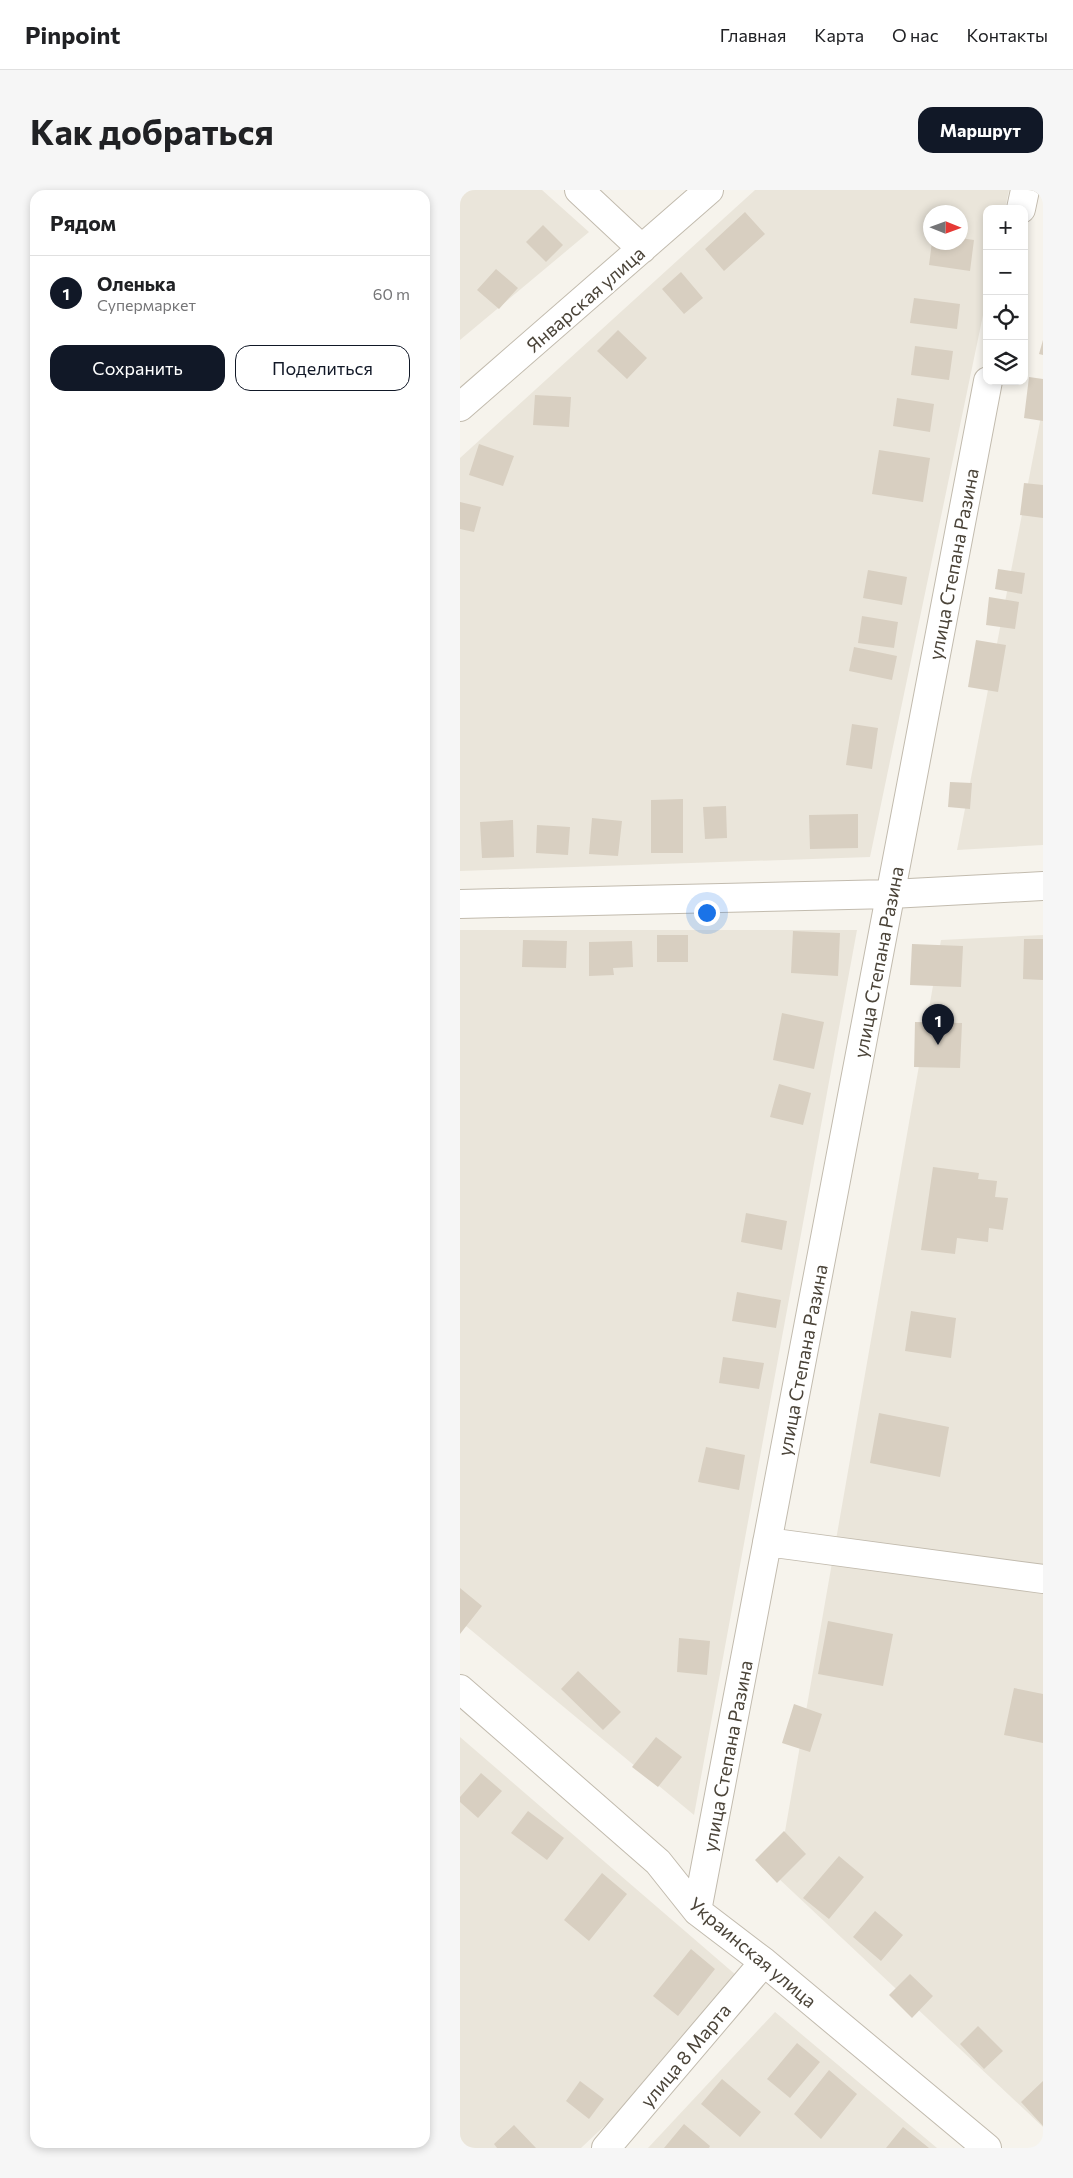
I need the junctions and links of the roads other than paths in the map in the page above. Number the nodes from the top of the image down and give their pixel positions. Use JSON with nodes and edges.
{"nodes":[{"id":1,"x":579,"y":190,"type":"edge"},
{"id":2,"x":709,"y":190,"type":"edge"},
{"id":3,"x":1025,"y":190,"type":"edge"},
{"id":4,"x":1022,"y":205,"type":"edge"},
{"id":5,"x":642,"y":249,"type":"junction"},
{"id":6,"x":987,"y":385,"type":"edge"},
{"id":7,"x":460,"y":407,"type":"edge"},
{"id":8,"x":1043,"y":886,"type":"edge"},
{"id":9,"x":891,"y":894,"type":"junction"},
{"id":10,"x":460,"y":904,"type":"edge"},
{"id":11,"x":767,"y":1542,"type":"junction"},
{"id":12,"x":1043,"y":1579,"type":"edge"},
{"id":13,"x":460,"y":1689,"type":"edge"},
{"id":14,"x":697,"y":1911,"type":"junction"},
{"id":15,"x":764,"y":1962,"type":"junction"},
{"id":16,"x":606,"y":2148,"type":"edge"},
{"id":17,"x":986,"y":2148,"type":"edge"}],
"edges":[{"from":1,"to":5,"type":"street"},
{"from":2,"to":5,"type":"street","name":"Январская улица"},
{"from":3,"to":4,"type":"street"},
{"from":5,"to":7,"type":"street","name":"Январская улица"},
{"from":6,"to":9,"type":"street","name":"улица Степана Разина"},
{"from":8,"to":9,"type":"street"},
{"from":9,"to":10,"type":"street"},
{"from":9,"to":11,"type":"street","name":"улица Степана Разина"},
{"from":11,"to":12,"type":"street"},
{"from":11,"to":14,"type":"street","name":"улица Степана Разина"},
{"from":13,"to":14,"type":"street","name":"Украинская улица"},
{"from":14,"to":15,"type":"street","name":"Украинская улица"},
{"from":15,"to":16,"type":"street","name":"улица 8 Марта"},
{"from":15,"to":17,"type":"street","name":"Украинская улица"}]}
